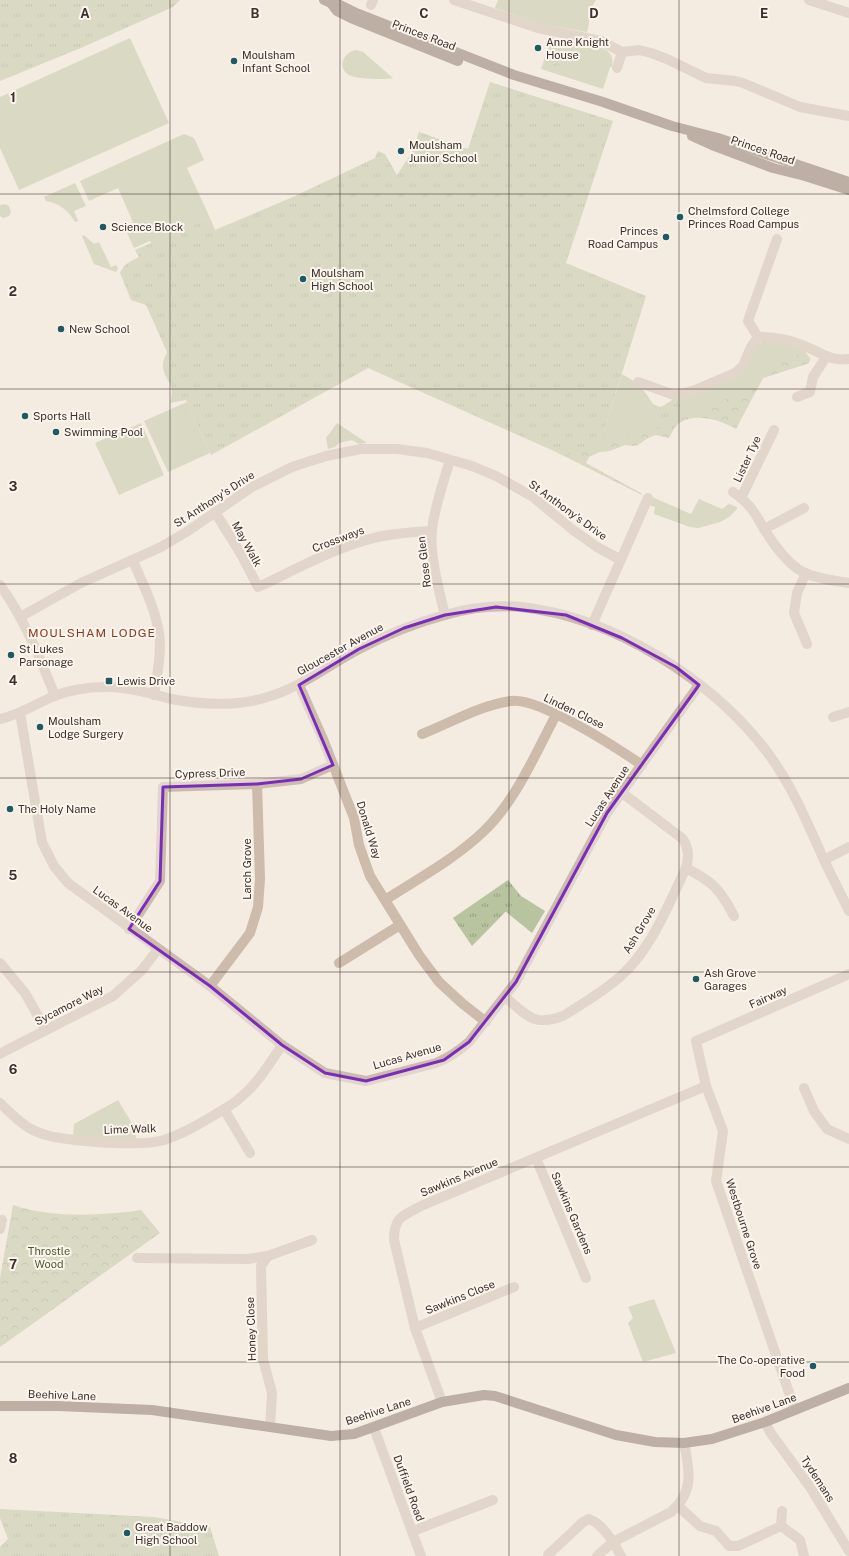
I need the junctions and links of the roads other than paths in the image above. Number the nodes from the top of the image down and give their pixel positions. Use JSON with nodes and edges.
{"nodes":[{"id":1,"x":454,"y":0,"type":"edge"},
{"id":2,"x":809,"y":0,"type":"edge"},
{"id":3,"x":327,"y":2,"type":"edge"},
{"id":4,"x":849,"y":13,"type":"edge"},
{"id":5,"x":622,"y":52,"type":"junction"},
{"id":6,"x":617,"y":68,"type":"dead end"},
{"id":7,"x":849,"y":116,"type":"edge"},
{"id":8,"x":672,"y":126,"type":"junction"},
{"id":9,"x":849,"y":182,"type":"edge"},
{"id":10,"x":849,"y":190,"type":"edge"},
{"id":11,"x":777,"y":240,"type":"dead end"},
{"id":12,"x":758,"y":337,"type":"junction"},
{"id":13,"x":826,"y":357,"type":"junction"},
{"id":14,"x":849,"y":358,"type":"edge"},
{"id":15,"x":638,"y":382,"type":"dead end"},
{"id":16,"x":796,"y":397,"type":"dead end"},
{"id":17,"x":774,"y":430,"type":"dead end"},
{"id":18,"x":450,"y":460,"type":"junction"},
{"id":19,"x":733,"y":492,"type":"dead end"},
{"id":20,"x":648,"y":498,"type":"dead end"},
{"id":21,"x":741,"y":498,"type":"junction"},
{"id":22,"x":804,"y":508,"type":"dead end"},
{"id":23,"x":215,"y":512,"type":"junction"},
{"id":24,"x":764,"y":529,"type":"junction"},
{"id":25,"x":432,"y":531,"type":"junction"},
{"id":26,"x":133,"y":560,"type":"junction"},
{"id":27,"x":621,"y":560,"type":"junction"},
{"id":28,"x":806,"y":573,"type":"junction"},
{"id":29,"x":849,"y":583,"type":"edge"},
{"id":30,"x":0,"y":585,"type":"edge"},
{"id":31,"x":258,"y":587,"type":"joint"},
{"id":32,"x":445,"y":615,"type":"junction"},
{"id":33,"x":20,"y":617,"type":"junction"},
{"id":34,"x":592,"y":625,"type":"junction"},
{"id":35,"x":807,"y":644,"type":"dead end"},
{"id":36,"x":299,"y":685,"type":"junction"},
{"id":37,"x":699,"y":685,"type":"junction"},
{"id":38,"x":154,"y":694,"type":"junction"},
{"id":39,"x":55,"y":696,"type":"junction"},
{"id":40,"x":849,"y":712,"type":"edge"},
{"id":41,"x":20,"y":713,"type":"junction"},
{"id":42,"x":556,"y":715,"type":"junction"},
{"id":43,"x":833,"y":717,"type":"dead end"},
{"id":44,"x":0,"y":719,"type":"edge"},
{"id":45,"x":422,"y":734,"type":"dead end"},
{"id":46,"x":333,"y":765,"type":"junction"},
{"id":47,"x":642,"y":765,"type":"junction"},
{"id":48,"x":257,"y":784,"type":"junction"},
{"id":49,"x":621,"y":792,"type":"junction"},
{"id":50,"x":849,"y":847,"type":"edge"},
{"id":51,"x":824,"y":860,"type":"junction"},
{"id":52,"x":686,"y":868,"type":"junction"},
{"id":53,"x":385,"y":900,"type":"junction"},
{"id":54,"x":848,"y":908,"type":"edge"},
{"id":55,"x":734,"y":916,"type":"dead end"},
{"id":56,"x":400,"y":925,"type":"junction"},
{"id":57,"x":129,"y":929,"type":"junction"},
{"id":58,"x":158,"y":949,"type":"junction"},
{"id":59,"x":0,"y":963,"type":"edge"},
{"id":60,"x":339,"y":964,"type":"dead end"},
{"id":61,"x":849,"y":974,"type":"edge"},
{"id":62,"x":210,"y":986,"type":"junction"},
{"id":63,"x":505,"y":997,"type":"junction"},
{"id":64,"x":486,"y":1022,"type":"junction"},
{"id":65,"x":46,"y":1030,"type":"junction"},
{"id":66,"x":696,"y":1041,"type":"joint"},
{"id":67,"x":282,"y":1045,"type":"junction"},
{"id":68,"x":0,"y":1054,"type":"edge"},
{"id":69,"x":706,"y":1086,"type":"junction"},
{"id":70,"x":804,"y":1088,"type":"dead end"},
{"id":71,"x":224,"y":1109,"type":"junction"},
{"id":72,"x":2,"y":1110,"type":"edge"},
{"id":73,"x":849,"y":1139,"type":"edge"},
{"id":74,"x":250,"y":1153,"type":"dead end"},
{"id":75,"x":536,"y":1158,"type":"junction"},
{"id":76,"x":312,"y":1240,"type":"dead end"},
{"id":77,"x":268,"y":1256,"type":"junction"},
{"id":78,"x":137,"y":1258,"type":"dead end"},
{"id":79,"x":586,"y":1278,"type":"dead end"},
{"id":80,"x":514,"y":1287,"type":"dead end"},
{"id":81,"x":415,"y":1328,"type":"junction"},
{"id":82,"x":849,"y":1388,"type":"edge"},
{"id":83,"x":442,"y":1402,"type":"junction"},
{"id":84,"x":0,"y":1406,"type":"edge"},
{"id":85,"x":795,"y":1410,"type":"junction"},
{"id":86,"x":765,"y":1422,"type":"junction"},
{"id":87,"x":270,"y":1427,"type":"junction"},
{"id":88,"x":374,"y":1428,"type":"junction"},
{"id":89,"x":684,"y":1443,"type":"junction"},
{"id":90,"x":493,"y":1500,"type":"dead end"},
{"id":91,"x":678,"y":1506,"type":"junction"},
{"id":92,"x":782,"y":1511,"type":"dead end"},
{"id":93,"x":781,"y":1526,"type":"junction"},
{"id":94,"x":413,"y":1531,"type":"junction"},
{"id":95,"x":613,"y":1542,"type":"junction"},
{"id":96,"x":729,"y":1551,"type":"edge"},
{"id":97,"x":849,"y":1551,"type":"edge"},
{"id":98,"x":548,"y":1555,"type":"dead end"},
{"id":99,"x":421,"y":1556,"type":"edge"},
{"id":100,"x":597,"y":1556,"type":"edge"},
{"id":101,"x":621,"y":1556,"type":"edge"},
{"id":102,"x":804,"y":1556,"type":"edge"}],
"edges":[{"from":1,"to":5,"type":"street"},
{"from":2,"to":4,"type":"street"},
{"from":3,"to":8,"type":"main road","name":"Princes Road"},
{"from":5,"to":6,"type":"street"},
{"from":5,"to":7,"type":"street"},
{"from":8,"to":9,"type":"main road","name":"Princes Road"},
{"from":8,"to":10,"type":"main road","name":"Princes Road"},
{"from":11,"to":12,"type":"street"},
{"from":12,"to":13,"type":"street"},
{"from":12,"to":15,"type":"street"},
{"from":13,"to":14,"type":"street"},
{"from":13,"to":16,"type":"street"},
{"from":17,"to":21,"type":"street","name":"Lister Tye"},
{"from":18,"to":23,"type":"street","name":"St Anthony's Drive"},
{"from":18,"to":25,"type":"street","name":"Rose Glen"},
{"from":18,"to":27,"type":"street","name":"St Anthony's Drive"},
{"from":19,"to":21,"type":"street","name":"Lister Tye"},
{"from":20,"to":27,"type":"street"},
{"from":21,"to":24,"type":"street","name":"Lister Tye"},
{"from":22,"to":24,"type":"street"},
{"from":23,"to":26,"type":"street","name":"St Anthony's Drive"},
{"from":23,"to":31,"type":"street","name":"May Walk"},
{"from":24,"to":28,"type":"street","name":"Lister Tye"},
{"from":25,"to":31,"type":"street","name":"Crossways"},
{"from":25,"to":32,"type":"street","name":"Rose Glen"},
{"from":26,"to":33,"type":"street","name":"St Anthony's Drive"},
{"from":26,"to":38,"type":"street"},
{"from":27,"to":34,"type":"street"},
{"from":28,"to":29,"type":"street","name":"Lister Tye"},
{"from":28,"to":35,"type":"street"},
{"from":30,"to":33,"type":"street"},
{"from":32,"to":34,"type":"street","name":"Gloucester Avenue"},
{"from":32,"to":36,"type":"street","name":"Gloucester Avenue"},
{"from":33,"to":39,"type":"street"},
{"from":34,"to":37,"type":"street","name":"Gloucester Avenue"},
{"from":36,"to":38,"type":"street","name":"Gloucester Avenue"},
{"from":36,"to":46,"type":"street","name":"Donald Way"},
{"from":37,"to":47,"type":"street","name":"Lucas Avenue"},
{"from":37,"to":51,"type":"street","name":"Gloucester Avenue"},
{"from":38,"to":39,"type":"street","name":"Gloucester Avenue"},
{"from":39,"to":41,"type":"street","name":"Gloucester Avenue"},
{"from":40,"to":43,"type":"street"},
{"from":41,"to":44,"type":"street","name":"Gloucester Avenue"},
{"from":41,"to":57,"type":"street","name":"Lucas Avenue"},
{"from":42,"to":45,"type":"street","name":"Linden Close"},
{"from":42,"to":47,"type":"street","name":"Linden Close"},
{"from":42,"to":53,"type":"street"},
{"from":46,"to":48,"type":"street","name":"Cypress Drive"},
{"from":46,"to":53,"type":"street","name":"Donald Way"},
{"from":47,"to":49,"type":"street","name":"Lucas Avenue"},
{"from":48,"to":57,"type":"street","name":"Cypress Drive"},
{"from":48,"to":62,"type":"street","name":"Larch Grove"},
{"from":49,"to":52,"type":"street","name":"Ash Grove"},
{"from":49,"to":63,"type":"street","name":"Lucas Avenue"},
{"from":50,"to":51,"type":"street"},
{"from":51,"to":54,"type":"street","name":"Gloucester Avenue"},
{"from":52,"to":55,"type":"street"},
{"from":52,"to":63,"type":"street","name":"Ash Grove"},
{"from":53,"to":56,"type":"street","name":"Donald Way"},
{"from":56,"to":60,"type":"street"},
{"from":56,"to":64,"type":"street","name":"Donald Way"},
{"from":57,"to":58,"type":"street","name":"Lucas Avenue"},
{"from":58,"to":62,"type":"street","name":"Lucas Avenue"},
{"from":58,"to":65,"type":"street","name":"Sycamore Way"},
{"from":59,"to":65,"type":"street"},
{"from":61,"to":66,"type":"street","name":"Fairway"},
{"from":62,"to":67,"type":"street","name":"Lucas Avenue"},
{"from":63,"to":64,"type":"street","name":"Lucas Avenue"},
{"from":64,"to":67,"type":"street","name":"Lucas Avenue"},
{"from":65,"to":68,"type":"street","name":"Sycamore Way"},
{"from":66,"to":69,"type":"street","name":"Westbourne Grove"},
{"from":67,"to":71,"type":"street","name":"Lime Walk"},
{"from":69,"to":75,"type":"street","name":"Sawkins Avenue"},
{"from":69,"to":85,"type":"street","name":"Westbourne Grove"},
{"from":70,"to":73,"type":"street"},
{"from":71,"to":72,"type":"street","name":"Lime Walk"},
{"from":71,"to":74,"type":"street"},
{"from":75,"to":79,"type":"street","name":"Sawkins Gardens"},
{"from":75,"to":81,"type":"street","name":"Sawkins Avenue"},
{"from":76,"to":77,"type":"street"},
{"from":77,"to":78,"type":"street"},
{"from":77,"to":87,"type":"street","name":"Honey Close"},
{"from":80,"to":81,"type":"street","name":"Sawkins Close"},
{"from":81,"to":83,"type":"street","name":"Sawkins Avenue"},
{"from":82,"to":85,"type":"main road","name":"Beehive Lane"},
{"from":83,"to":88,"type":"main road","name":"Beehive Lane"},
{"from":83,"to":89,"type":"main road","name":"Beehive Lane"},
{"from":84,"to":87,"type":"main road","name":"Beehive Lane"},
{"from":85,"to":86,"type":"main road","name":"Beehive Lane"},
{"from":86,"to":89,"type":"main road","name":"Beehive Lane"},
{"from":86,"to":97,"type":"street","name":"Tydemans"},
{"from":87,"to":88,"type":"main road","name":"Beehive Lane"},
{"from":88,"to":94,"type":"street","name":"Duffield Road"},
{"from":89,"to":91,"type":"street"},
{"from":90,"to":94,"type":"street"},
{"from":91,"to":95,"type":"street"},
{"from":91,"to":96,"type":"street"},
{"from":92,"to":93,"type":"street"},
{"from":93,"to":96,"type":"street"},
{"from":93,"to":102,"type":"street"},
{"from":94,"to":99,"type":"street","name":"Duffield Road"},
{"from":95,"to":98,"type":"street"},
{"from":95,"to":100,"type":"street"},
{"from":95,"to":101,"type":"street"}]}
